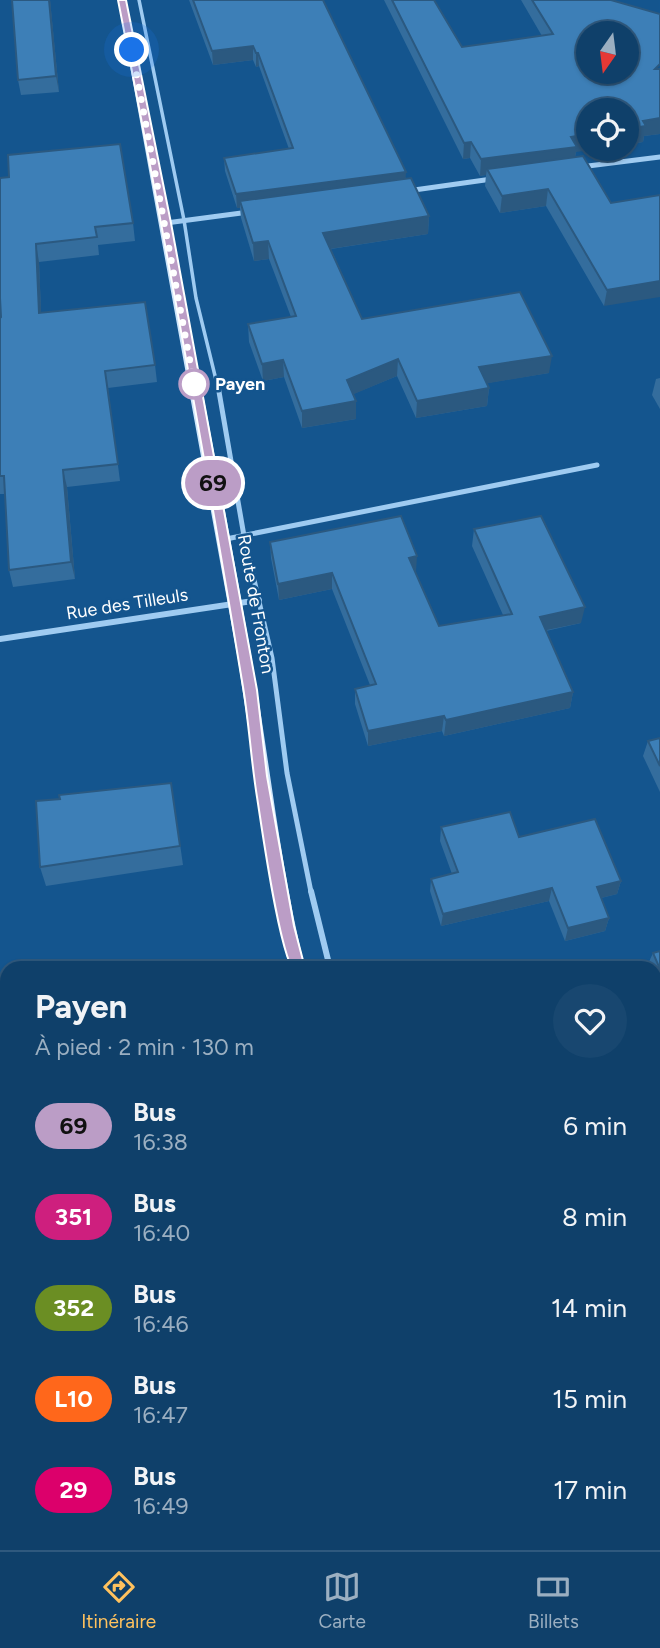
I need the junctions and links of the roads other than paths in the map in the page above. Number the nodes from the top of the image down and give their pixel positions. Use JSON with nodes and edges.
{"nodes":[{"id":1,"x":122,"y":0,"type":"edge"},
{"id":2,"x":139,"y":0,"type":"edge"},
{"id":3,"x":660,"y":157,"type":"edge"},
{"id":4,"x":578,"y":168,"type":"edge"},
{"id":5,"x":497,"y":178,"type":"edge"},
{"id":6,"x":402,"y":191,"type":"edge"},
{"id":7,"x":252,"y":211,"type":"edge"},
{"id":8,"x":184,"y":220,"type":"junction"},
{"id":9,"x":166,"y":223,"type":"junction"},
{"id":10,"x":597,"y":465,"type":"dead end"},
{"id":11,"x":244,"y":536,"type":"junction"},
{"id":12,"x":223,"y":540,"type":"junction"},
{"id":13,"x":259,"y":600,"type":"junction"},
{"id":14,"x":234,"y":604,"type":"junction"},
{"id":15,"x":0,"y":639,"type":"edge"},
{"id":16,"x":295,"y":961,"type":"edge"},
{"id":17,"x":328,"y":961,"type":"edge"}],
"edges":[{"from":1,"to":9,"type":"main road","name":"Route de Fronton"},
{"from":2,"to":8,"type":"lane"},
{"from":3,"to":4,"type":"street"},
{"from":5,"to":6,"type":"street"},
{"from":7,"to":8,"type":"street"},
{"from":8,"to":9,"type":"street"},
{"from":8,"to":11,"type":"lane"},
{"from":9,"to":12,"type":"main road","name":"Route de Fronton"},
{"from":10,"to":11,"type":"lane"},
{"from":11,"to":12,"type":"lane"},
{"from":11,"to":13,"type":"lane"},
{"from":12,"to":14,"type":"main road","name":"Route de Fronton"},
{"from":13,"to":14,"type":"street","name":"Rue des Tilleuls"},
{"from":13,"to":17,"type":"lane"},
{"from":14,"to":15,"type":"street","name":"Rue des Tilleuls"},
{"from":14,"to":16,"type":"main road","name":"Route de Fronton"}]}
